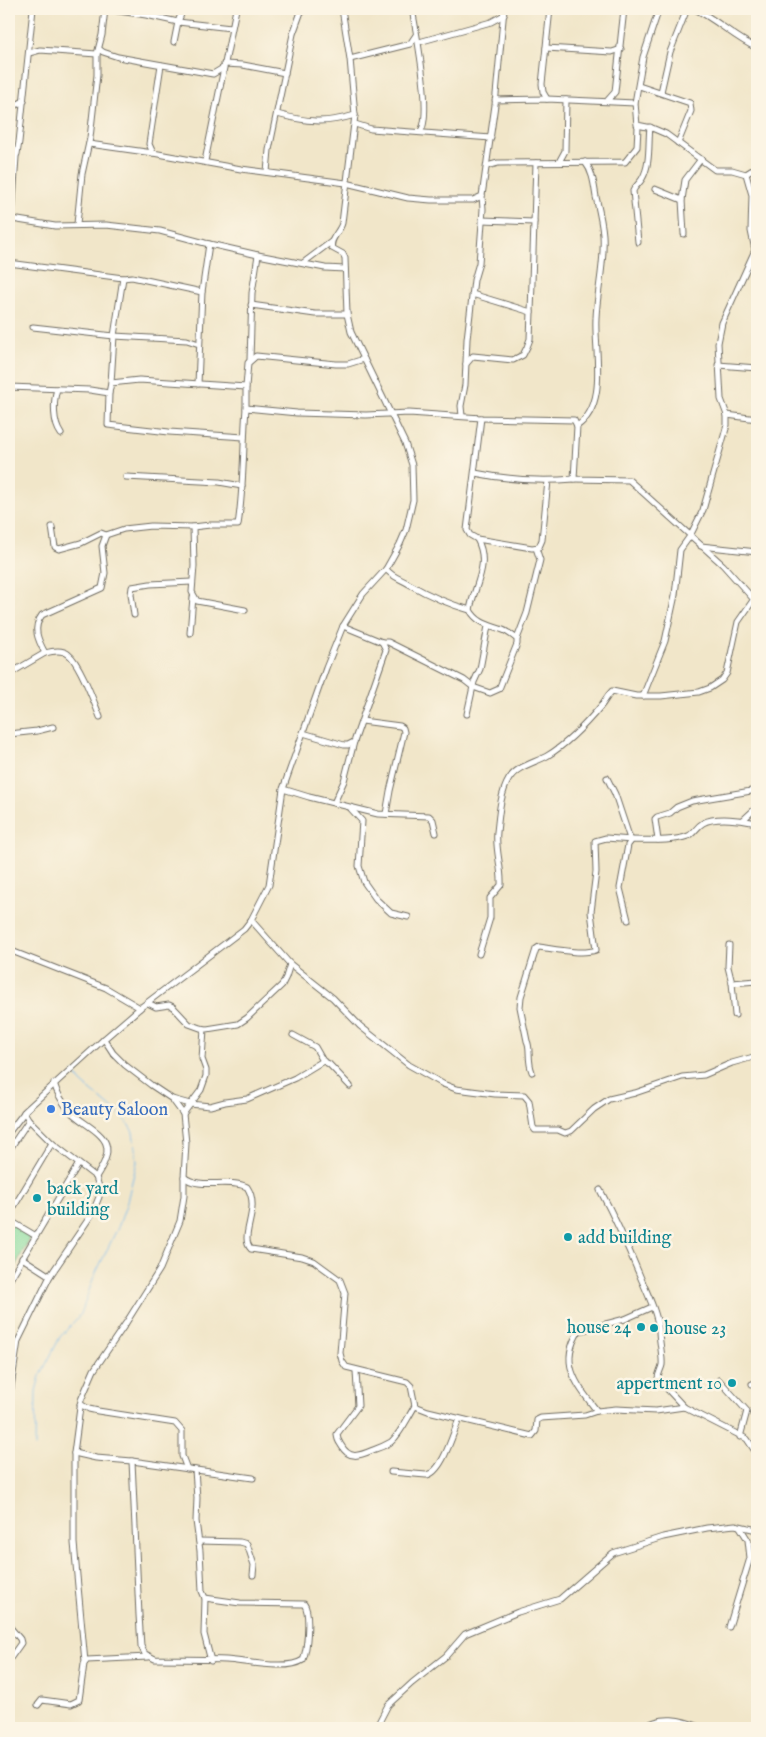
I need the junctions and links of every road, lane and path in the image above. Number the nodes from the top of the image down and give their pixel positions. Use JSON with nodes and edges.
{"nodes":[{"id":1,"x":33,"y":9,"type":"edge"},
{"id":2,"x":105,"y":9,"type":"edge"},
{"id":3,"x":183,"y":9,"type":"edge"},
{"id":4,"x":236,"y":9,"type":"edge"},
{"id":5,"x":302,"y":9,"type":"edge"},
{"id":6,"x":342,"y":9,"type":"edge"},
{"id":7,"x":412,"y":9,"type":"edge"},
{"id":8,"x":504,"y":9,"type":"edge"},
{"id":9,"x":550,"y":9,"type":"edge"},
{"id":10,"x":624,"y":9,"type":"edge"},
{"id":11,"x":648,"y":9,"type":"edge"},
{"id":12,"x":687,"y":9,"type":"edge"},
{"id":13,"x":694,"y":9,"type":"edge"},
{"id":14,"x":658,"y":10,"type":"edge"},
{"id":15,"x":504,"y":15,"type":"junction"},
{"id":16,"x":178,"y":22,"type":"junction"},
{"id":17,"x":231,"y":28,"type":"junction"},
{"id":18,"x":416,"y":35,"type":"junction"},
{"id":19,"x":30,"y":41,"type":"junction"},
{"id":20,"x":174,"y":42,"type":"dead end"},
{"id":21,"x":418,"y":42,"type":"junction"},
{"id":22,"x":546,"y":48,"type":"junction"},
{"id":23,"x":621,"y":48,"type":"junction"},
{"id":24,"x":757,"y":48,"type":"edge"},
{"id":25,"x":40,"y":50,"type":"junction"},
{"id":26,"x":98,"y":51,"type":"junction"},
{"id":27,"x":29,"y":53,"type":"junction"},
{"id":28,"x":350,"y":59,"type":"junction"},
{"id":29,"x":161,"y":65,"type":"junction"},
{"id":30,"x":223,"y":66,"type":"junction"},
{"id":31,"x":285,"y":73,"type":"junction"},
{"id":32,"x":213,"y":74,"type":"junction"},
{"id":33,"x":220,"y":78,"type":"junction"},
{"id":34,"x":639,"y":86,"type":"junction"},
{"id":35,"x":615,"y":92,"type":"junction"},
{"id":36,"x":661,"y":92,"type":"junction"},
{"id":37,"x":547,"y":99,"type":"junction"},
{"id":38,"x":495,"y":100,"type":"junction"},
{"id":39,"x":566,"y":100,"type":"junction"},
{"id":40,"x":24,"y":101,"type":"junction"},
{"id":41,"x":607,"y":102,"type":"junction"},
{"id":42,"x":619,"y":102,"type":"junction"},
{"id":43,"x":635,"y":103,"type":"junction"},
{"id":44,"x":10,"y":108,"type":"edge"},
{"id":45,"x":22,"y":110,"type":"junction"},
{"id":46,"x":277,"y":114,"type":"junction"},
{"id":47,"x":355,"y":115,"type":"junction"},
{"id":48,"x":355,"y":124,"type":"junction"},
{"id":49,"x":425,"y":124,"type":"junction"},
{"id":50,"x":638,"y":127,"type":"junction"},
{"id":51,"x":650,"y":128,"type":"junction"},
{"id":52,"x":420,"y":132,"type":"junction"},
{"id":53,"x":430,"y":132,"type":"junction"},
{"id":54,"x":491,"y":138,"type":"junction"},
{"id":55,"x":678,"y":143,"type":"junction"},
{"id":56,"x":89,"y":144,"type":"junction"},
{"id":57,"x":153,"y":153,"type":"junction"},
{"id":58,"x":17,"y":154,"type":"junction"},
{"id":59,"x":564,"y":154,"type":"junction"},
{"id":60,"x":701,"y":159,"type":"junction"},
{"id":61,"x":9,"y":160,"type":"edge"},
{"id":62,"x":205,"y":161,"type":"junction"},
{"id":63,"x":559,"y":162,"type":"junction"},
{"id":64,"x":571,"y":162,"type":"junction"},
{"id":65,"x":585,"y":162,"type":"junction"},
{"id":66,"x":536,"y":163,"type":"junction"},
{"id":67,"x":487,"y":166,"type":"junction"},
{"id":68,"x":757,"y":167,"type":"edge"},
{"id":69,"x":267,"y":172,"type":"junction"},
{"id":70,"x":746,"y":174,"type":"junction"},
{"id":71,"x":346,"y":183,"type":"junction"},
{"id":72,"x":655,"y":189,"type":"dead end"},
{"id":73,"x":482,"y":196,"type":"junction"},
{"id":74,"x":682,"y":200,"type":"junction"},
{"id":75,"x":12,"y":219,"type":"junction"},
{"id":76,"x":482,"y":220,"type":"junction"},
{"id":77,"x":534,"y":222,"type":"junction"},
{"id":78,"x":77,"y":224,"type":"junction"},
{"id":79,"x":684,"y":234,"type":"dead end"},
{"id":80,"x":331,"y":241,"type":"junction"},
{"id":81,"x":638,"y":242,"type":"dead end"},
{"id":82,"x":209,"y":244,"type":"junction"},
{"id":83,"x":756,"y":249,"type":"edge"},
{"id":84,"x":258,"y":255,"type":"junction"},
{"id":85,"x":9,"y":263,"type":"edge"},
{"id":86,"x":303,"y":263,"type":"junction"},
{"id":87,"x":345,"y":270,"type":"junction"},
{"id":88,"x":123,"y":278,"type":"junction"},
{"id":89,"x":202,"y":292,"type":"junction"},
{"id":90,"x":472,"y":294,"type":"junction"},
{"id":91,"x":251,"y":305,"type":"junction"},
{"id":92,"x":531,"y":312,"type":"junction"},
{"id":93,"x":347,"y":314,"type":"junction"},
{"id":94,"x":33,"y":327,"type":"dead end"},
{"id":95,"x":114,"y":336,"type":"junction"},
{"id":96,"x":199,"y":344,"type":"junction"},
{"id":97,"x":364,"y":359,"type":"junction"},
{"id":98,"x":250,"y":360,"type":"junction"},
{"id":99,"x":466,"y":364,"type":"junction"},
{"id":100,"x":718,"y":365,"type":"junction"},
{"id":101,"x":757,"y":368,"type":"edge"},
{"id":102,"x":111,"y":383,"type":"junction"},
{"id":103,"x":198,"y":384,"type":"junction"},
{"id":104,"x":9,"y":386,"type":"edge"},
{"id":105,"x":246,"y":387,"type":"junction"},
{"id":106,"x":57,"y":389,"type":"junction"},
{"id":107,"x":108,"y":393,"type":"junction"},
{"id":108,"x":246,"y":408,"type":"junction"},
{"id":109,"x":391,"y":413,"type":"junction"},
{"id":110,"x":727,"y":415,"type":"junction"},
{"id":111,"x":462,"y":416,"type":"junction"},
{"id":112,"x":481,"y":418,"type":"junction"},
{"id":113,"x":757,"y":419,"type":"edge"},
{"id":114,"x":578,"y":426,"type":"junction"},
{"id":115,"x":61,"y":434,"type":"dead end"},
{"id":116,"x":244,"y":437,"type":"junction"},
{"id":117,"x":475,"y":473,"type":"junction"},
{"id":118,"x":126,"y":477,"type":"dead end"},
{"id":119,"x":574,"y":479,"type":"junction"},
{"id":120,"x":548,"y":481,"type":"junction"},
{"id":121,"x":242,"y":486,"type":"junction"},
{"id":122,"x":52,"y":527,"type":"dead end"},
{"id":123,"x":193,"y":527,"type":"junction"},
{"id":124,"x":106,"y":535,"type":"junction"},
{"id":125,"x":690,"y":536,"type":"junction"},
{"id":126,"x":477,"y":539,"type":"junction"},
{"id":127,"x":701,"y":546,"type":"junction"},
{"id":128,"x":536,"y":548,"type":"junction"},
{"id":129,"x":757,"y":552,"type":"edge"},
{"id":130,"x":386,"y":569,"type":"junction"},
{"id":131,"x":192,"y":582,"type":"junction"},
{"id":132,"x":193,"y":596,"type":"junction"},
{"id":133,"x":755,"y":601,"type":"edge"},
{"id":134,"x":245,"y":610,"type":"dead end"},
{"id":135,"x":470,"y":610,"type":"junction"},
{"id":136,"x":134,"y":615,"type":"dead end"},
{"id":137,"x":343,"y":626,"type":"junction"},
{"id":138,"x":488,"y":626,"type":"junction"},
{"id":139,"x":190,"y":633,"type":"dead end"},
{"id":140,"x":517,"y":639,"type":"junction"},
{"id":141,"x":382,"y":642,"type":"junction"},
{"id":142,"x":46,"y":653,"type":"junction"},
{"id":143,"x":9,"y":674,"type":"edge"},
{"id":144,"x":473,"y":686,"type":"junction"},
{"id":145,"x":643,"y":696,"type":"junction"},
{"id":146,"x":468,"y":714,"type":"dead end"},
{"id":147,"x":100,"y":717,"type":"dead end"},
{"id":148,"x":362,"y":720,"type":"junction"},
{"id":149,"x":52,"y":727,"type":"dead end"},
{"id":150,"x":303,"y":733,"type":"junction"},
{"id":151,"x":9,"y":734,"type":"edge"},
{"id":152,"x":354,"y":742,"type":"junction"},
{"id":153,"x":607,"y":778,"type":"dead end"},
{"id":154,"x":283,"y":789,"type":"junction"},
{"id":155,"x":757,"y":790,"type":"edge"},
{"id":156,"x":334,"y":803,"type":"junction"},
{"id":157,"x":757,"y":807,"type":"edge"},
{"id":158,"x":351,"y":808,"type":"junction"},
{"id":159,"x":386,"y":814,"type":"junction"},
{"id":160,"x":743,"y":820,"type":"junction"},
{"id":161,"x":757,"y":823,"type":"edge"},
{"id":162,"x":436,"y":833,"type":"dead end"},
{"id":163,"x":631,"y":839,"type":"junction"},
{"id":164,"x":658,"y":840,"type":"junction"},
{"id":165,"x":408,"y":917,"type":"dead end"},
{"id":166,"x":251,"y":920,"type":"junction"},
{"id":167,"x":628,"y":920,"type":"dead end"},
{"id":168,"x":729,"y":945,"type":"dead end"},
{"id":169,"x":9,"y":950,"type":"edge"},
{"id":170,"x":479,"y":954,"type":"dead end"},
{"id":171,"x":290,"y":964,"type":"junction"},
{"id":172,"x":757,"y":981,"type":"edge"},
{"id":173,"x":732,"y":983,"type":"junction"},
{"id":174,"x":148,"y":1003,"type":"junction"},
{"id":175,"x":140,"y":1008,"type":"junction"},
{"id":176,"x":735,"y":1015,"type":"dead end"},
{"id":177,"x":204,"y":1029,"type":"junction"},
{"id":178,"x":293,"y":1035,"type":"dead end"},
{"id":179,"x":104,"y":1039,"type":"junction"},
{"id":180,"x":757,"y":1056,"type":"edge"},
{"id":181,"x":323,"y":1061,"type":"junction"},
{"id":182,"x":532,"y":1072,"type":"dead end"},
{"id":183,"x":54,"y":1083,"type":"junction"},
{"id":184,"x":350,"y":1086,"type":"dead end"},
{"id":185,"x":172,"y":1099,"type":"junction"},
{"id":186,"x":190,"y":1104,"type":"junction"},
{"id":187,"x":24,"y":1112,"type":"junction"},
{"id":188,"x":183,"y":1114,"type":"junction"},
{"id":189,"x":29,"y":1120,"type":"junction"},
{"id":190,"x":9,"y":1132,"type":"edge"},
{"id":191,"x":52,"y":1143,"type":"junction"},
{"id":192,"x":9,"y":1150,"type":"edge"},
{"id":193,"x":78,"y":1165,"type":"junction"},
{"id":194,"x":96,"y":1177,"type":"junction"},
{"id":195,"x":184,"y":1177,"type":"junction"},
{"id":196,"x":600,"y":1190,"type":"dead end"},
{"id":197,"x":9,"y":1215,"type":"edge"},
{"id":198,"x":9,"y":1220,"type":"edge"},
{"id":199,"x":36,"y":1236,"type":"junction"},
{"id":200,"x":22,"y":1258,"type":"junction"},
{"id":201,"x":50,"y":1276,"type":"junction"},
{"id":202,"x":9,"y":1281,"type":"edge"},
{"id":203,"x":652,"y":1307,"type":"junction"},
{"id":204,"x":356,"y":1370,"type":"junction"},
{"id":205,"x":719,"y":1380,"type":"dead end"},
{"id":206,"x":9,"y":1400,"type":"edge"},
{"id":207,"x":80,"y":1404,"type":"junction"},
{"id":208,"x":415,"y":1406,"type":"junction"},
{"id":209,"x":684,"y":1408,"type":"junction"},
{"id":210,"x":597,"y":1411,"type":"junction"},
{"id":211,"x":458,"y":1419,"type":"junction"},
{"id":212,"x":740,"y":1436,"type":"junction"},
{"id":213,"x":74,"y":1453,"type":"junction"},
{"id":214,"x":757,"y":1454,"type":"edge"},
{"id":215,"x":132,"y":1461,"type":"junction"},
{"id":216,"x":187,"y":1469,"type":"junction"},
{"id":217,"x":195,"y":1470,"type":"junction"},
{"id":218,"x":391,"y":1472,"type":"dead end"},
{"id":219,"x":253,"y":1478,"type":"dead end"},
{"id":220,"x":740,"y":1527,"type":"junction"},
{"id":221,"x":757,"y":1530,"type":"edge"},
{"id":222,"x":198,"y":1541,"type":"junction"},
{"id":223,"x":254,"y":1574,"type":"dead end"},
{"id":224,"x":205,"y":1598,"type":"junction"},
{"id":225,"x":9,"y":1626,"type":"edge"},
{"id":226,"x":729,"y":1627,"type":"dead end"},
{"id":227,"x":208,"y":1654,"type":"junction"},
{"id":228,"x":148,"y":1657,"type":"junction"},
{"id":229,"x":9,"y":1660,"type":"edge"},
{"id":230,"x":204,"y":1660,"type":"junction"},
{"id":231,"x":211,"y":1660,"type":"junction"},
{"id":232,"x":85,"y":1662,"type":"junction"},
{"id":233,"x":38,"y":1705,"type":"dead end"},
{"id":234,"x":376,"y":1728,"type":"edge"},
{"id":235,"x":642,"y":1728,"type":"edge"},
{"id":236,"x":702,"y":1728,"type":"edge"}],
"edges":[{"from":1,"to":19,"type":"street"},
{"from":2,"to":16,"type":"street"},
{"from":2,"to":26,"type":"street"},
{"from":3,"to":16,"type":"street"},
{"from":4,"to":17,"type":"street"},
{"from":5,"to":31,"type":"street"},
{"from":6,"to":28,"type":"street"},
{"from":7,"to":18,"type":"street"},
{"from":8,"to":15,"type":"street"},
{"from":9,"to":22,"type":"street"},
{"from":10,"to":23,"type":"street"},
{"from":11,"to":14,"type":"street"},
{"from":12,"to":36,"type":"street"},
{"from":13,"to":24,"type":"street"},
{"from":14,"to":34,"type":"street"},
{"from":15,"to":21,"type":"street"},
{"from":15,"to":38,"type":"street"},
{"from":16,"to":17,"type":"street"},
{"from":16,"to":20,"type":"street"},
{"from":17,"to":30,"type":"street"},
{"from":18,"to":21,"type":"street"},
{"from":18,"to":28,"type":"street"},
{"from":19,"to":25,"type":"street"},
{"from":19,"to":27,"type":"street"},
{"from":21,"to":49,"type":"street"},
{"from":22,"to":23,"type":"street"},
{"from":22,"to":37,"type":"street"},
{"from":23,"to":35,"type":"street"},
{"from":25,"to":26,"type":"street"},
{"from":25,"to":27,"type":"street"},
{"from":26,"to":29,"type":"street"},
{"from":26,"to":56,"type":"street"},
{"from":27,"to":40,"type":"street"},
{"from":28,"to":47,"type":"street"},
{"from":29,"to":32,"type":"street"},
{"from":29,"to":57,"type":"street"},
{"from":30,"to":31,"type":"street"},
{"from":30,"to":32,"type":"street"},
{"from":30,"to":33,"type":"street"},
{"from":31,"to":46,"type":"street"},
{"from":32,"to":33,"type":"street"},
{"from":33,"to":62,"type":"street"},
{"from":34,"to":36,"type":"street"},
{"from":34,"to":43,"type":"street"},
{"from":35,"to":41,"type":"street"},
{"from":35,"to":42,"type":"street"},
{"from":36,"to":55,"type":"street"},
{"from":37,"to":38,"type":"street"},
{"from":37,"to":39,"type":"street"},
{"from":38,"to":54,"type":"street"},
{"from":39,"to":41,"type":"street"},
{"from":39,"to":59,"type":"street"},
{"from":40,"to":44,"type":"street"},
{"from":40,"to":45,"type":"street"},
{"from":41,"to":42,"type":"street"},
{"from":42,"to":43,"type":"street"},
{"from":43,"to":50,"type":"street"},
{"from":44,"to":45,"type":"street"},
{"from":45,"to":58,"type":"street"},
{"from":46,"to":47,"type":"street"},
{"from":46,"to":69,"type":"street"},
{"from":47,"to":48,"type":"street"},
{"from":48,"to":52,"type":"street"},
{"from":48,"to":71,"type":"street"},
{"from":49,"to":52,"type":"street"},
{"from":49,"to":53,"type":"street"},
{"from":50,"to":51,"type":"street"},
{"from":50,"to":65,"type":"street"},
{"from":51,"to":55,"type":"street"},
{"from":51,"to":81,"type":"street"},
{"from":52,"to":53,"type":"street"},
{"from":53,"to":54,"type":"street"},
{"from":54,"to":67,"type":"street"},
{"from":55,"to":60,"type":"street"},
{"from":56,"to":57,"type":"street"},
{"from":56,"to":78,"type":"street"},
{"from":57,"to":62,"type":"street"},
{"from":58,"to":61,"type":"street"},
{"from":58,"to":75,"type":"street"},
{"from":59,"to":63,"type":"street"},
{"from":59,"to":64,"type":"street"},
{"from":60,"to":70,"type":"street"},
{"from":60,"to":74,"type":"street"},
{"from":62,"to":69,"type":"street"},
{"from":63,"to":64,"type":"street"},
{"from":63,"to":66,"type":"street"},
{"from":64,"to":65,"type":"street"},
{"from":65,"to":114,"type":"street"},
{"from":66,"to":67,"type":"street"},
{"from":66,"to":77,"type":"street"},
{"from":67,"to":73,"type":"street"},
{"from":68,"to":70,"type":"street"},
{"from":69,"to":71,"type":"street"},
{"from":70,"to":83,"type":"street"},
{"from":71,"to":73,"type":"street"},
{"from":71,"to":80,"type":"street"},
{"from":72,"to":74,"type":"street"},
{"from":73,"to":76,"type":"street"},
{"from":74,"to":79,"type":"street"},
{"from":75,"to":78,"type":"street"},
{"from":75,"to":85,"type":"street"},
{"from":76,"to":77,"type":"street"},
{"from":76,"to":90,"type":"street"},
{"from":77,"to":92,"type":"street"},
{"from":78,"to":82,"type":"street"},
{"from":80,"to":86,"type":"street"},
{"from":80,"to":87,"type":"street"},
{"from":82,"to":84,"type":"street"},
{"from":82,"to":89,"type":"street"},
{"from":83,"to":100,"type":"street"},
{"from":84,"to":86,"type":"street"},
{"from":84,"to":91,"type":"street"},
{"from":85,"to":88,"type":"street"},
{"from":86,"to":87,"type":"street"},
{"from":87,"to":93,"type":"street"},
{"from":88,"to":89,"type":"street"},
{"from":88,"to":95,"type":"street"},
{"from":89,"to":96,"type":"street"},
{"from":90,"to":92,"type":"street"},
{"from":90,"to":99,"type":"street"},
{"from":91,"to":93,"type":"street"},
{"from":91,"to":98,"type":"street"},
{"from":92,"to":99,"type":"street"},
{"from":93,"to":97,"type":"street"},
{"from":94,"to":95,"type":"street"},
{"from":95,"to":96,"type":"street"},
{"from":95,"to":102,"type":"street"},
{"from":96,"to":103,"type":"street"},
{"from":97,"to":98,"type":"street"},
{"from":97,"to":109,"type":"street"},
{"from":98,"to":105,"type":"street"},
{"from":99,"to":111,"type":"street"},
{"from":100,"to":101,"type":"street"},
{"from":100,"to":110,"type":"street"},
{"from":102,"to":103,"type":"street"},
{"from":102,"to":107,"type":"street"},
{"from":103,"to":105,"type":"street"},
{"from":104,"to":106,"type":"street"},
{"from":105,"to":108,"type":"street"},
{"from":106,"to":107,"type":"street"},
{"from":106,"to":115,"type":"street"},
{"from":107,"to":116,"type":"street"},
{"from":108,"to":109,"type":"street"},
{"from":108,"to":116,"type":"street"},
{"from":109,"to":111,"type":"street"},
{"from":109,"to":130,"type":"street"},
{"from":110,"to":113,"type":"street"},
{"from":110,"to":125,"type":"street"},
{"from":111,"to":112,"type":"street"},
{"from":112,"to":114,"type":"street"},
{"from":112,"to":117,"type":"street"},
{"from":114,"to":119,"type":"street"},
{"from":116,"to":121,"type":"street"},
{"from":117,"to":120,"type":"street"},
{"from":117,"to":126,"type":"street"},
{"from":118,"to":121,"type":"street"},
{"from":119,"to":120,"type":"street"},
{"from":119,"to":125,"type":"street"},
{"from":120,"to":128,"type":"street"},
{"from":121,"to":123,"type":"street"},
{"from":122,"to":124,"type":"street"},
{"from":123,"to":124,"type":"street"},
{"from":123,"to":131,"type":"street"},
{"from":124,"to":142,"type":"street"},
{"from":125,"to":127,"type":"street"},
{"from":125,"to":145,"type":"street"},
{"from":126,"to":128,"type":"street"},
{"from":126,"to":135,"type":"street"},
{"from":127,"to":129,"type":"street"},
{"from":127,"to":133,"type":"street"},
{"from":128,"to":140,"type":"street"},
{"from":130,"to":135,"type":"street"},
{"from":130,"to":137,"type":"street"},
{"from":131,"to":132,"type":"street"},
{"from":131,"to":136,"type":"street"},
{"from":132,"to":134,"type":"street"},
{"from":132,"to":139,"type":"street"},
{"from":133,"to":145,"type":"street"},
{"from":135,"to":138,"type":"street"},
{"from":137,"to":141,"type":"street"},
{"from":137,"to":150,"type":"street"},
{"from":138,"to":140,"type":"street"},
{"from":138,"to":144,"type":"street"},
{"from":140,"to":144,"type":"street"},
{"from":141,"to":144,"type":"street"},
{"from":141,"to":148,"type":"street"},
{"from":142,"to":143,"type":"street"},
{"from":142,"to":147,"type":"street"},
{"from":144,"to":146,"type":"street"},
{"from":145,"to":170,"type":"street"},
{"from":148,"to":152,"type":"street"},
{"from":148,"to":159,"type":"street"},
{"from":149,"to":151,"type":"street"},
{"from":150,"to":152,"type":"street"},
{"from":150,"to":154,"type":"street"},
{"from":152,"to":156,"type":"street"},
{"from":153,"to":163,"type":"street"},
{"from":154,"to":156,"type":"street"},
{"from":154,"to":166,"type":"street"},
{"from":155,"to":164,"type":"street"},
{"from":156,"to":158,"type":"street"},
{"from":157,"to":160,"type":"street"},
{"from":158,"to":159,"type":"street"},
{"from":158,"to":165,"type":"street"},
{"from":159,"to":162,"type":"street"},
{"from":160,"to":161,"type":"street"},
{"from":160,"to":164,"type":"street"},
{"from":163,"to":164,"type":"street"},
{"from":163,"to":167,"type":"street"},
{"from":163,"to":182,"type":"street"},
{"from":166,"to":171,"type":"street"},
{"from":166,"to":174,"type":"street"},
{"from":168,"to":173,"type":"street"},
{"from":169,"to":175,"type":"street"},
{"from":171,"to":177,"type":"street"},
{"from":171,"to":180,"type":"street"},
{"from":172,"to":173,"type":"street"},
{"from":173,"to":176,"type":"street"},
{"from":174,"to":175,"type":"street"},
{"from":174,"to":177,"type":"street"},
{"from":175,"to":179,"type":"street"},
{"from":177,"to":186,"type":"street"},
{"from":178,"to":181,"type":"street"},
{"from":179,"to":183,"type":"street"},
{"from":179,"to":185,"type":"street"},
{"from":181,"to":184,"type":"street"},
{"from":181,"to":186,"type":"street"},
{"from":183,"to":187,"type":"street"},
{"from":183,"to":194,"type":"street"},
{"from":185,"to":186,"type":"street"},
{"from":185,"to":188,"type":"street"},
{"from":186,"to":188,"type":"street"},
{"from":187,"to":189,"type":"street"},
{"from":187,"to":190,"type":"street"},
{"from":188,"to":195,"type":"street"},
{"from":189,"to":191,"type":"street"},
{"from":189,"to":192,"type":"street"},
{"from":191,"to":193,"type":"street"},
{"from":191,"to":197,"type":"street"},
{"from":193,"to":194,"type":"street"},
{"from":193,"to":199,"type":"street"},
{"from":194,"to":201,"type":"street"},
{"from":195,"to":204,"type":"street"},
{"from":195,"to":207,"type":"street"},
{"from":196,"to":203,"type":"street"},
{"from":198,"to":199,"type":"street"},
{"from":199,"to":200,"type":"street"},
{"from":200,"to":201,"type":"street"},
{"from":200,"to":202,"type":"street"},
{"from":201,"to":206,"type":"street"},
{"from":203,"to":209,"type":"street"},
{"from":203,"to":210,"type":"street"},
{"from":204,"to":208,"type":"street"},
{"from":204,"to":208,"type":"street"},
{"from":205,"to":212,"type":"street"},
{"from":207,"to":213,"type":"street"},
{"from":207,"to":216,"type":"street"},
{"from":208,"to":211,"type":"street"},
{"from":209,"to":210,"type":"street"},
{"from":209,"to":212,"type":"street"},
{"from":210,"to":211,"type":"street"},
{"from":211,"to":218,"type":"street"},
{"from":212,"to":214,"type":"street"},
{"from":213,"to":215,"type":"street"},
{"from":213,"to":232,"type":"street"},
{"from":215,"to":216,"type":"street"},
{"from":215,"to":228,"type":"street"},
{"from":216,"to":217,"type":"street"},
{"from":217,"to":219,"type":"street"},
{"from":217,"to":222,"type":"street"},
{"from":220,"to":221,"type":"street"},
{"from":220,"to":226,"type":"street"},
{"from":220,"to":234,"type":"street"},
{"from":222,"to":223,"type":"street"},
{"from":222,"to":224,"type":"street"},
{"from":224,"to":227,"type":"street"},
{"from":224,"to":231,"type":"street"},
{"from":225,"to":229,"type":"street"},
{"from":227,"to":230,"type":"street"},
{"from":227,"to":231,"type":"street"},
{"from":228,"to":230,"type":"street"},
{"from":228,"to":232,"type":"street"},
{"from":230,"to":231,"type":"street"},
{"from":232,"to":233,"type":"street"},
{"from":235,"to":236,"type":"street"}]}
